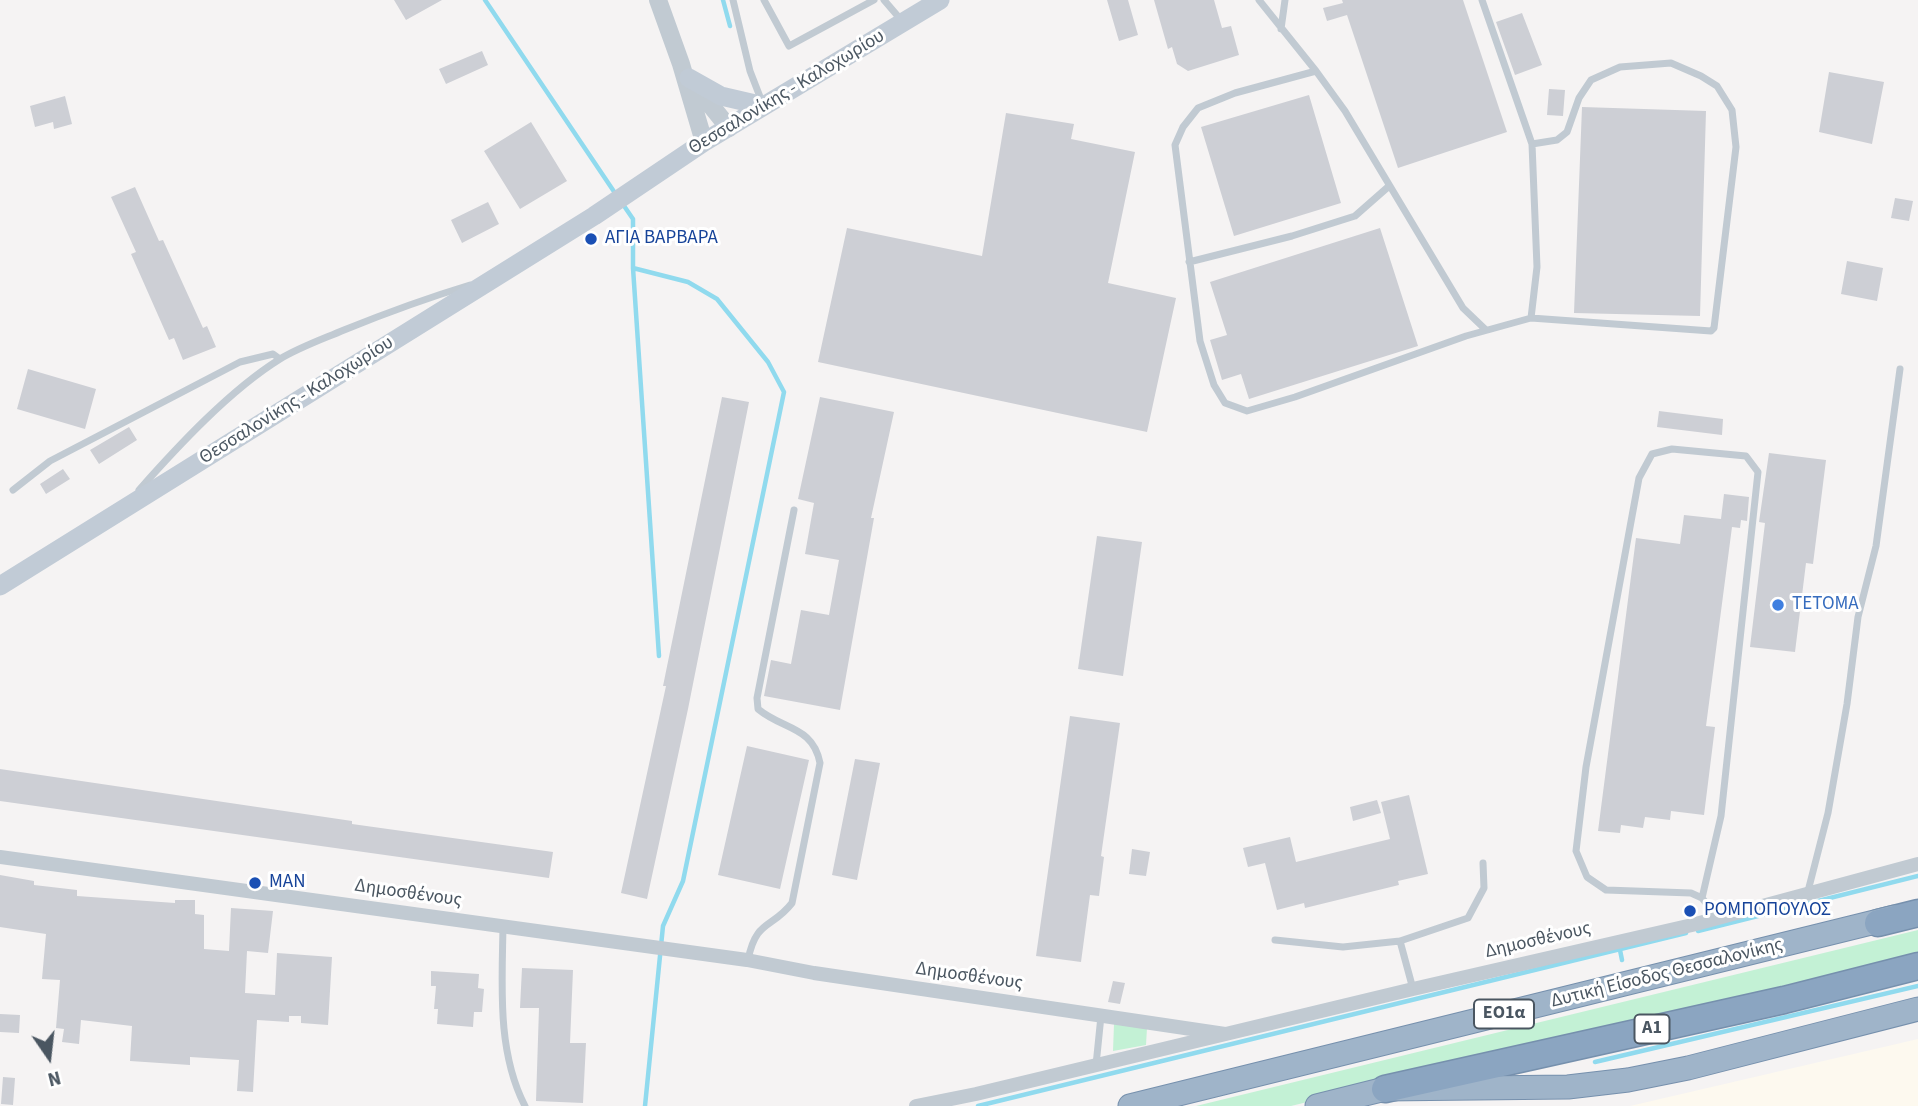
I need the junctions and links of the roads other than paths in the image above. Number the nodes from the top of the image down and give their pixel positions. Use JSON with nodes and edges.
{"nodes":[{"id":1,"x":658,"y":0,"type":"edge"},
{"id":2,"x":733,"y":0,"type":"edge"},
{"id":3,"x":764,"y":0,"type":"edge"},
{"id":4,"x":874,"y":0,"type":"edge"},
{"id":5,"x":884,"y":0,"type":"edge"},
{"id":6,"x":1259,"y":0,"type":"edge"},
{"id":7,"x":1285,"y":0,"type":"edge"},
{"id":8,"x":1482,"y":0,"type":"edge"},
{"id":9,"x":934,"y":2,"type":"edge"},
{"id":10,"x":903,"y":23,"type":"junction"},
{"id":11,"x":1280,"y":29,"type":"junction"},
{"id":12,"x":685,"y":71,"type":"junction"},
{"id":13,"x":1316,"y":71,"type":"junction"},
{"id":14,"x":764,"y":106,"type":"junction"},
{"id":15,"x":729,"y":128,"type":"junction"},
{"id":16,"x":704,"y":142,"type":"junction"},
{"id":17,"x":1532,"y":144,"type":"junction"},
{"id":18,"x":1388,"y":187,"type":"junction"},
{"id":19,"x":1189,"y":262,"type":"junction"},
{"id":20,"x":498,"y":276,"type":"junction"},
{"id":21,"x":1531,"y":318,"type":"junction"},
{"id":22,"x":1486,"y":330,"type":"junction"},
{"id":23,"x":280,"y":359,"type":"junction"},
{"id":24,"x":1900,"y":369,"type":"dead end"},
{"id":25,"x":13,"y":490,"type":"dead end"},
{"id":26,"x":122,"y":509,"type":"junction"},
{"id":27,"x":794,"y":510,"type":"dead end"},
{"id":28,"x":0,"y":586,"type":"edge"},
{"id":29,"x":0,"y":857,"type":"edge"},
{"id":30,"x":1483,"y":863,"type":"dead end"},
{"id":31,"x":1918,"y":864,"type":"edge"},
{"id":32,"x":1807,"y":896,"type":"junction"},
{"id":33,"x":1702,"y":898,"type":"junction"},
{"id":34,"x":1918,"y":911,"type":"edge"},
{"id":35,"x":1718,"y":918,"type":"junction"},
{"id":36,"x":1878,"y":923,"type":"joint"},
{"id":37,"x":503,"y":926,"type":"junction"},
{"id":38,"x":1275,"y":940,"type":"dead end"},
{"id":39,"x":1400,"y":941,"type":"junction"},
{"id":40,"x":747,"y":960,"type":"junction"},
{"id":41,"x":1918,"y":966,"type":"edge"},
{"id":42,"x":1413,"y":989,"type":"junction"},
{"id":43,"x":1918,"y":1009,"type":"edge"},
{"id":44,"x":1101,"y":1016,"type":"junction"},
{"id":45,"x":1225,"y":1034,"type":"junction"},
{"id":46,"x":1096,"y":1065,"type":"junction"},
{"id":47,"x":1385,"y":1089,"type":"junction"},
{"id":48,"x":525,"y":1106,"type":"edge"},
{"id":49,"x":916,"y":1106,"type":"edge"},
{"id":50,"x":1130,"y":1106,"type":"edge"},
{"id":51,"x":1317,"y":1106,"type":"edge"}],
"edges":[{"from":1,"to":12,"type":"street"},
{"from":2,"to":14,"type":"lane"},
{"from":3,"to":4,"type":"lane"},
{"from":5,"to":10,"type":"lane"},
{"from":6,"to":11,"type":"lane"},
{"from":7,"to":11,"type":"lane"},
{"from":8,"to":17,"type":"lane"},
{"from":9,"to":10,"type":"main road","name":"Θεσσαλονίκης - Καλοχωρίου"},
{"from":10,"to":14,"type":"main road","name":"Θεσσαλονίκης - Καλοχωρίου"},
{"from":11,"to":13,"type":"lane"},
{"from":12,"to":14,"type":"main road"},
{"from":12,"to":15,"type":"street"},
{"from":12,"to":16,"type":"street"},
{"from":13,"to":18,"type":"lane"},
{"from":13,"to":19,"type":"lane"},
{"from":14,"to":15,"type":"main road","name":"Θεσσαλονίκης - Καλοχωρίου"},
{"from":15,"to":16,"type":"main road","name":"Θεσσαλονίκης - Καλοχωρίου"},
{"from":16,"to":20,"type":"main road","name":"Θεσσαλονίκης - Καλοχωρίου"},
{"from":17,"to":21,"type":"lane"},
{"from":17,"to":21,"type":"lane"},
{"from":18,"to":19,"type":"lane"},
{"from":18,"to":22,"type":"lane"},
{"from":19,"to":22,"type":"lane"},
{"from":20,"to":23,"type":"lane"},
{"from":20,"to":26,"type":"main road","name":"Θεσσαλονίκης - Καλοχωρίου"},
{"from":21,"to":22,"type":"lane"},
{"from":23,"to":25,"type":"lane"},
{"from":23,"to":26,"type":"lane"},
{"from":24,"to":32,"type":"lane"},
{"from":26,"to":28,"type":"main road","name":"Θεσσαλονίκης - Καλοχωρίου"},
{"from":27,"to":40,"type":"lane"},
{"from":29,"to":37,"type":"street","name":"Δημοσθένους"},
{"from":30,"to":39,"type":"lane"},
{"from":31,"to":32,"type":"street","name":"Δημοσθένους"},
{"from":32,"to":35,"type":"street","name":"Δημοσθένους"},
{"from":33,"to":33,"type":"lane"},
{"from":33,"to":35,"type":"lane"},
{"from":34,"to":36,"type":"highway","name":"Δυτική Είσοδος Θεσσαλονίκης"},
{"from":35,"to":42,"type":"street","name":"Δημοσθένους"},
{"from":36,"to":50,"type":"highway","name":"Δυτική Είσοδος Θεσσαλονίκης","number":"ΕΟ1α"},
{"from":37,"to":40,"type":"street","name":"Δημοσθένους"},
{"from":37,"to":48,"type":"lane"},
{"from":38,"to":39,"type":"lane"},
{"from":39,"to":42,"type":"lane"},
{"from":40,"to":44,"type":"street","name":"Δημοσθένους"},
{"from":41,"to":47,"type":"highway","number":"Α1"},
{"from":42,"to":45,"type":"street","name":"Δημοσθένους"},
{"from":43,"to":47,"type":"highway"},
{"from":44,"to":45,"type":"street","name":"Δημοσθένους"},
{"from":44,"to":46,"type":"lane"},
{"from":45,"to":46,"type":"street"},
{"from":46,"to":49,"type":"street"},
{"from":47,"to":51,"type":"highway"}]}
